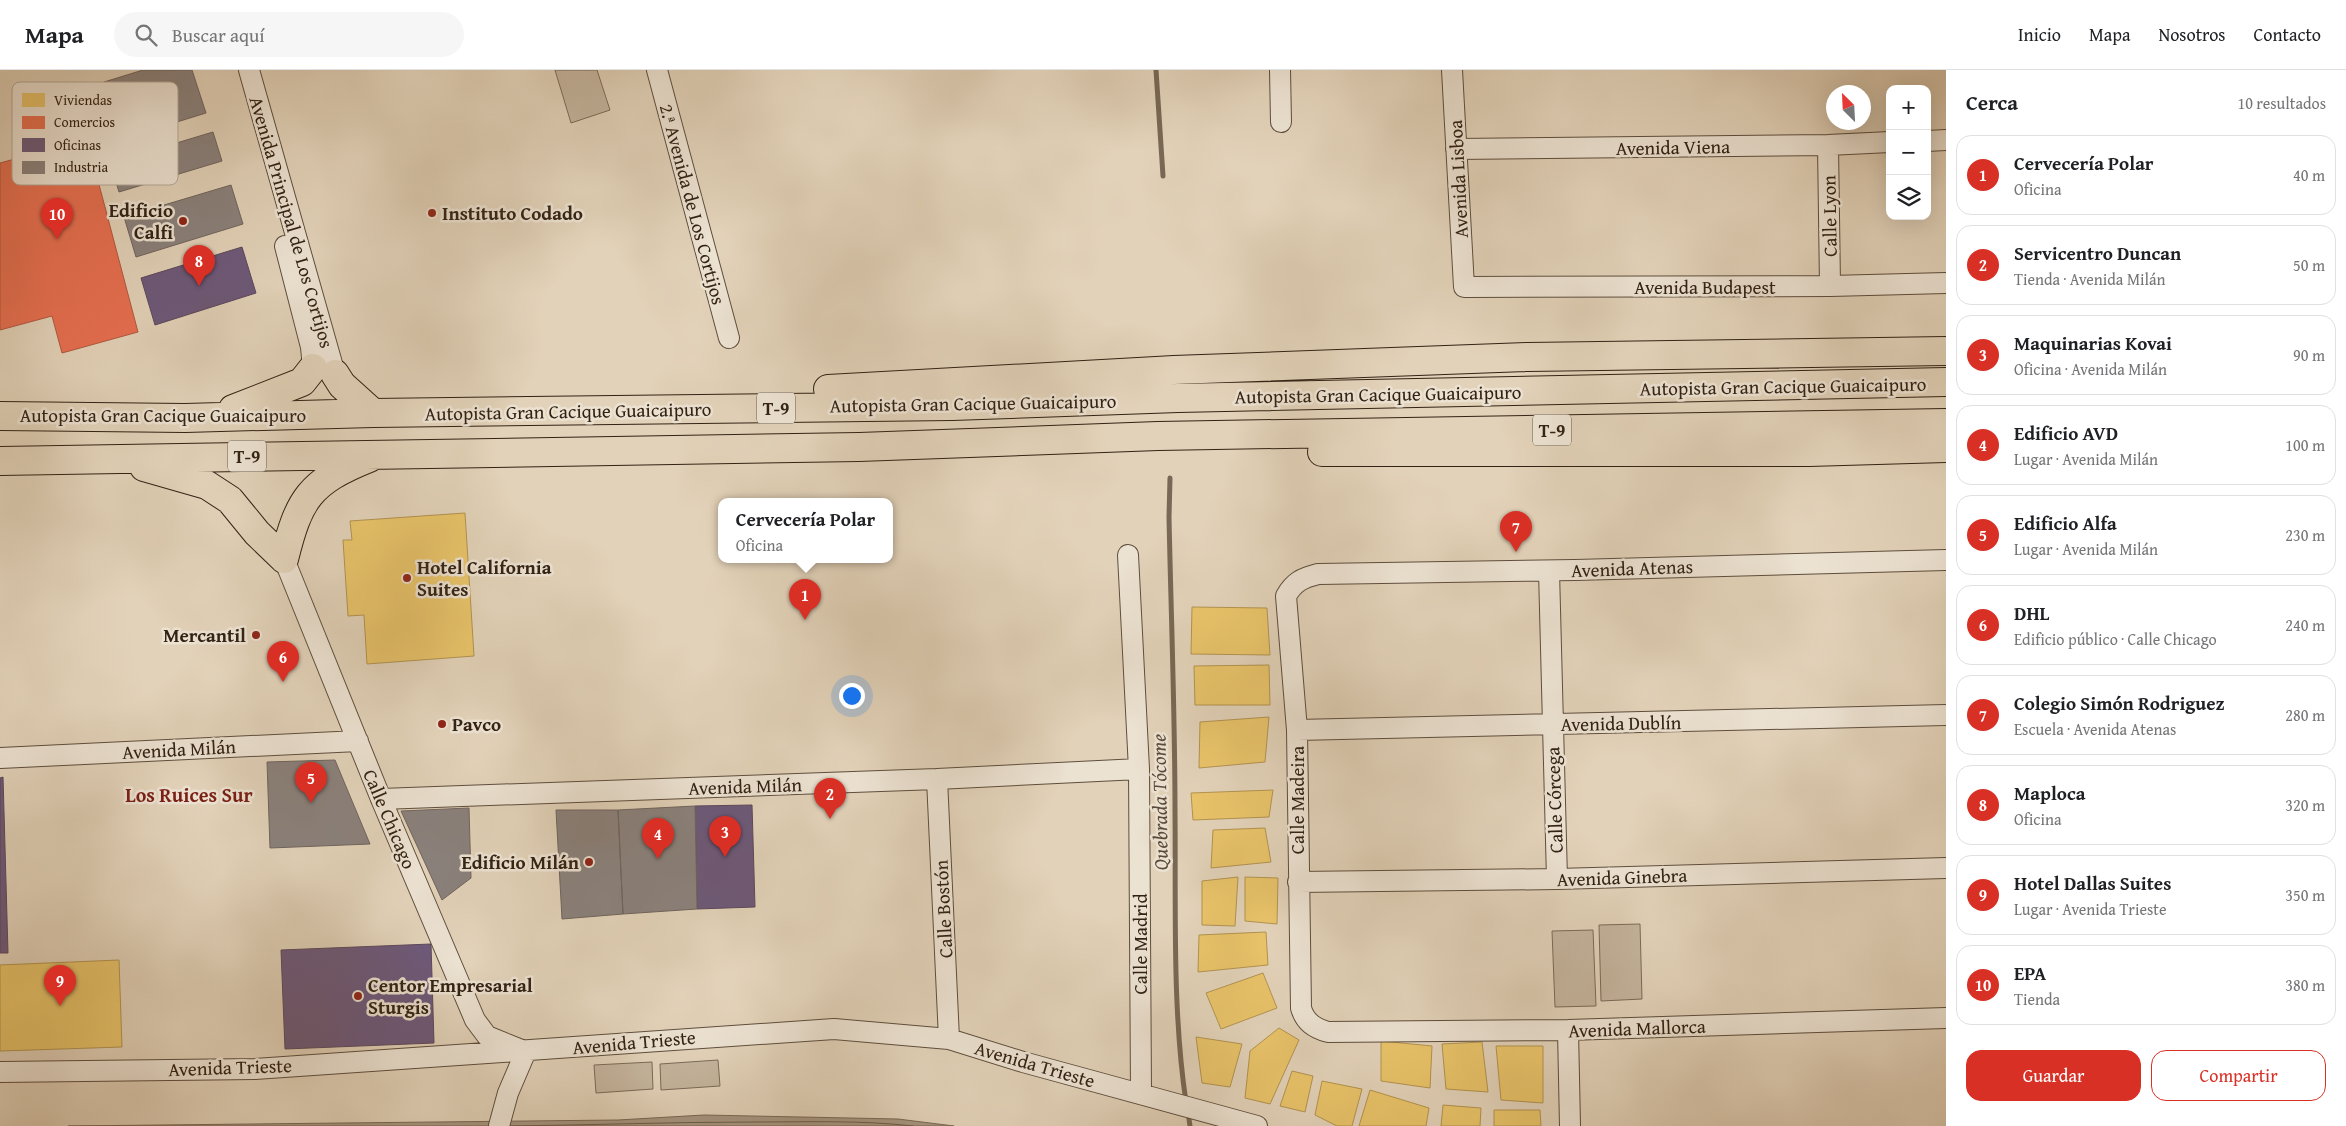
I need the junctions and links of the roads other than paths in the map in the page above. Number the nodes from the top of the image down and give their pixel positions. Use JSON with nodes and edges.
{"nodes":[{"id":1,"x":239,"y":70,"type":"edge"},
{"id":2,"x":249,"y":70,"type":"edge"},
{"id":3,"x":657,"y":70,"type":"edge"},
{"id":4,"x":1280,"y":70,"type":"edge"},
{"id":5,"x":1452,"y":70,"type":"edge"},
{"id":6,"x":1280,"y":122,"type":"dead end"},
{"id":7,"x":1946,"y":140,"type":"edge"},
{"id":8,"x":1931,"y":141,"type":"edge"},
{"id":9,"x":1886,"y":142,"type":"edge"},
{"id":10,"x":1828,"y":145,"type":"junction"},
{"id":11,"x":1456,"y":149,"type":"junction"},
{"id":12,"x":1946,"y":283,"type":"edge"},
{"id":13,"x":1830,"y":286,"type":"junction"},
{"id":14,"x":1464,"y":287,"type":"joint"},
{"id":15,"x":730,"y":338,"type":"dead end"},
{"id":16,"x":1946,"y":338,"type":"edge"},
{"id":17,"x":1946,"y":351,"type":"edge"},
{"id":18,"x":1527,"y":356,"type":"junction"},
{"id":19,"x":324,"y":372,"type":"junction"},
{"id":20,"x":1946,"y":382,"type":"edge"},
{"id":21,"x":672,"y":411,"type":"junction"},
{"id":22,"x":373,"y":413,"type":"junction"},
{"id":23,"x":0,"y":416,"type":"edge"},
{"id":24,"x":185,"y":418,"type":"junction"},
{"id":25,"x":1946,"y":423,"type":"edge"},
{"id":26,"x":1158,"y":436,"type":"junction"},
{"id":27,"x":1946,"y":448,"type":"edge"},
{"id":28,"x":378,"y":454,"type":"junction"},
{"id":29,"x":115,"y":458,"type":"junction"},
{"id":30,"x":0,"y":461,"type":"edge"},
{"id":31,"x":1128,"y":555,"type":"dead end"},
{"id":32,"x":284,"y":559,"type":"junction"},
{"id":33,"x":1946,"y":560,"type":"edge"},
{"id":34,"x":1549,"y":570,"type":"junction"},
{"id":35,"x":1318,"y":574,"type":"joint"},
{"id":36,"x":1946,"y":715,"type":"edge"},
{"id":37,"x":1552,"y":724,"type":"junction"},
{"id":38,"x":1296,"y":730,"type":"junction"},
{"id":39,"x":358,"y":741,"type":"junction"},
{"id":40,"x":0,"y":758,"type":"edge"},
{"id":41,"x":1139,"y":769,"type":"junction"},
{"id":42,"x":937,"y":780,"type":"junction"},
{"id":43,"x":381,"y":798,"type":"junction"},
{"id":44,"x":1946,"y":868,"type":"edge"},
{"id":45,"x":1557,"y":879,"type":"junction"},
{"id":46,"x":1298,"y":882,"type":"junction"},
{"id":47,"x":1946,"y":1018,"type":"edge"},
{"id":48,"x":1568,"y":1030,"type":"junction"},
{"id":49,"x":1328,"y":1032,"type":"joint"},
{"id":50,"x":949,"y":1039,"type":"junction"},
{"id":51,"x":526,"y":1051,"type":"junction"},
{"id":52,"x":0,"y":1072,"type":"edge"},
{"id":53,"x":1141,"y":1093,"type":"junction"},
{"id":54,"x":500,"y":1126,"type":"edge"},
{"id":55,"x":1257,"y":1126,"type":"edge"},
{"id":56,"x":1570,"y":1126,"type":"edge"}],
"edges":[{"from":1,"to":19,"type":"street","name":"Avenida Principal de Los Cortijos"},
{"from":2,"to":19,"type":"street","name":"Avenida Principal de Los Cortijos"},
{"from":3,"to":15,"type":"street","name":"2.ª Avenida de Los Cortijos"},
{"from":4,"to":6,"type":"street"},
{"from":5,"to":11,"type":"street","name":"Avenida Lisboa"},
{"from":7,"to":8,"type":"street"},
{"from":9,"to":10,"type":"street","name":"Avenida Viena"},
{"from":10,"to":11,"type":"street","name":"Avenida Viena"},
{"from":10,"to":13,"type":"street","name":"Calle Lyon"},
{"from":11,"to":14,"type":"street","name":"Avenida Lisboa"},
{"from":12,"to":13,"type":"street","name":"Avenida Budapest"},
{"from":13,"to":14,"type":"street","name":"Avenida Budapest"},
{"from":16,"to":18,"type":"highway"},
{"from":17,"to":18,"type":"highway"},
{"from":18,"to":21,"type":"highway"},
{"from":19,"to":22,"type":"highway"},
{"from":19,"to":24,"type":"highway"},
{"from":20,"to":21,"type":"highway","name":"Autopista Gran Cacique Guaicaipuro","number":"T-9"},
{"from":21,"to":22,"type":"highway","name":"Autopista Gran Cacique Guaicaipuro","number":"T-9"},
{"from":22,"to":24,"type":"highway","name":"Autopista Gran Cacique Guaicaipuro","number":"T-9"},
{"from":23,"to":24,"type":"highway","name":"Autopista Gran Cacique Guaicaipuro","number":"T-9"},
{"from":25,"to":26,"type":"highway","name":"Autopista Gran Cacique Guaicaipuro","number":"T-9"},
{"from":26,"to":27,"type":"highway"},
{"from":26,"to":28,"type":"highway","name":"Autopista Gran Cacique Guaicaipuro","number":"T-9"},
{"from":28,"to":29,"type":"highway","name":"Autopista Gran Cacique Guaicaipuro","number":"T-9"},
{"from":28,"to":32,"type":"highway"},
{"from":29,"to":30,"type":"highway","name":"Autopista Gran Cacique Guaicaipuro","number":"T-9"},
{"from":29,"to":32,"type":"highway"},
{"from":31,"to":41,"type":"street","name":"Calle Madrid"},
{"from":32,"to":39,"type":"street","name":"Calle Chicago"},
{"from":33,"to":34,"type":"street","name":"Avenida Atenas"},
{"from":34,"to":35,"type":"street","name":"Avenida Atenas"},
{"from":34,"to":37,"type":"street","name":"Calle Córcega"},
{"from":35,"to":38,"type":"street","name":"Calle Madeira"},
{"from":36,"to":37,"type":"street","name":"Avenida Dublín"},
{"from":37,"to":38,"type":"street","name":"Avenida Dublín"},
{"from":37,"to":45,"type":"street","name":"Calle Córcega"},
{"from":38,"to":46,"type":"street","name":"Calle Madeira"},
{"from":39,"to":40,"type":"street","name":"Avenida Milán"},
{"from":39,"to":43,"type":"street","name":"Calle Chicago"},
{"from":41,"to":42,"type":"street","name":"Avenida Milán"},
{"from":41,"to":53,"type":"street","name":"Calle Madrid"},
{"from":42,"to":43,"type":"street","name":"Avenida Milán"},
{"from":42,"to":50,"type":"street","name":"Calle Bostón"},
{"from":43,"to":51,"type":"street","name":"Calle Chicago"},
{"from":44,"to":45,"type":"street","name":"Avenida Ginebra"},
{"from":45,"to":46,"type":"street","name":"Avenida Ginebra"},
{"from":46,"to":49,"type":"street","name":"Calle Madeira"},
{"from":47,"to":48,"type":"street","name":"Avenida Mallorca"},
{"from":48,"to":49,"type":"street","name":"Avenida Mallorca"},
{"from":48,"to":56,"type":"street"},
{"from":50,"to":51,"type":"street","name":"Avenida Trieste"},
{"from":50,"to":53,"type":"street","name":"Avenida Trieste"},
{"from":51,"to":52,"type":"street","name":"Avenida Trieste"},
{"from":51,"to":54,"type":"street"},
{"from":53,"to":55,"type":"street","name":"Avenida Trieste"}]}
